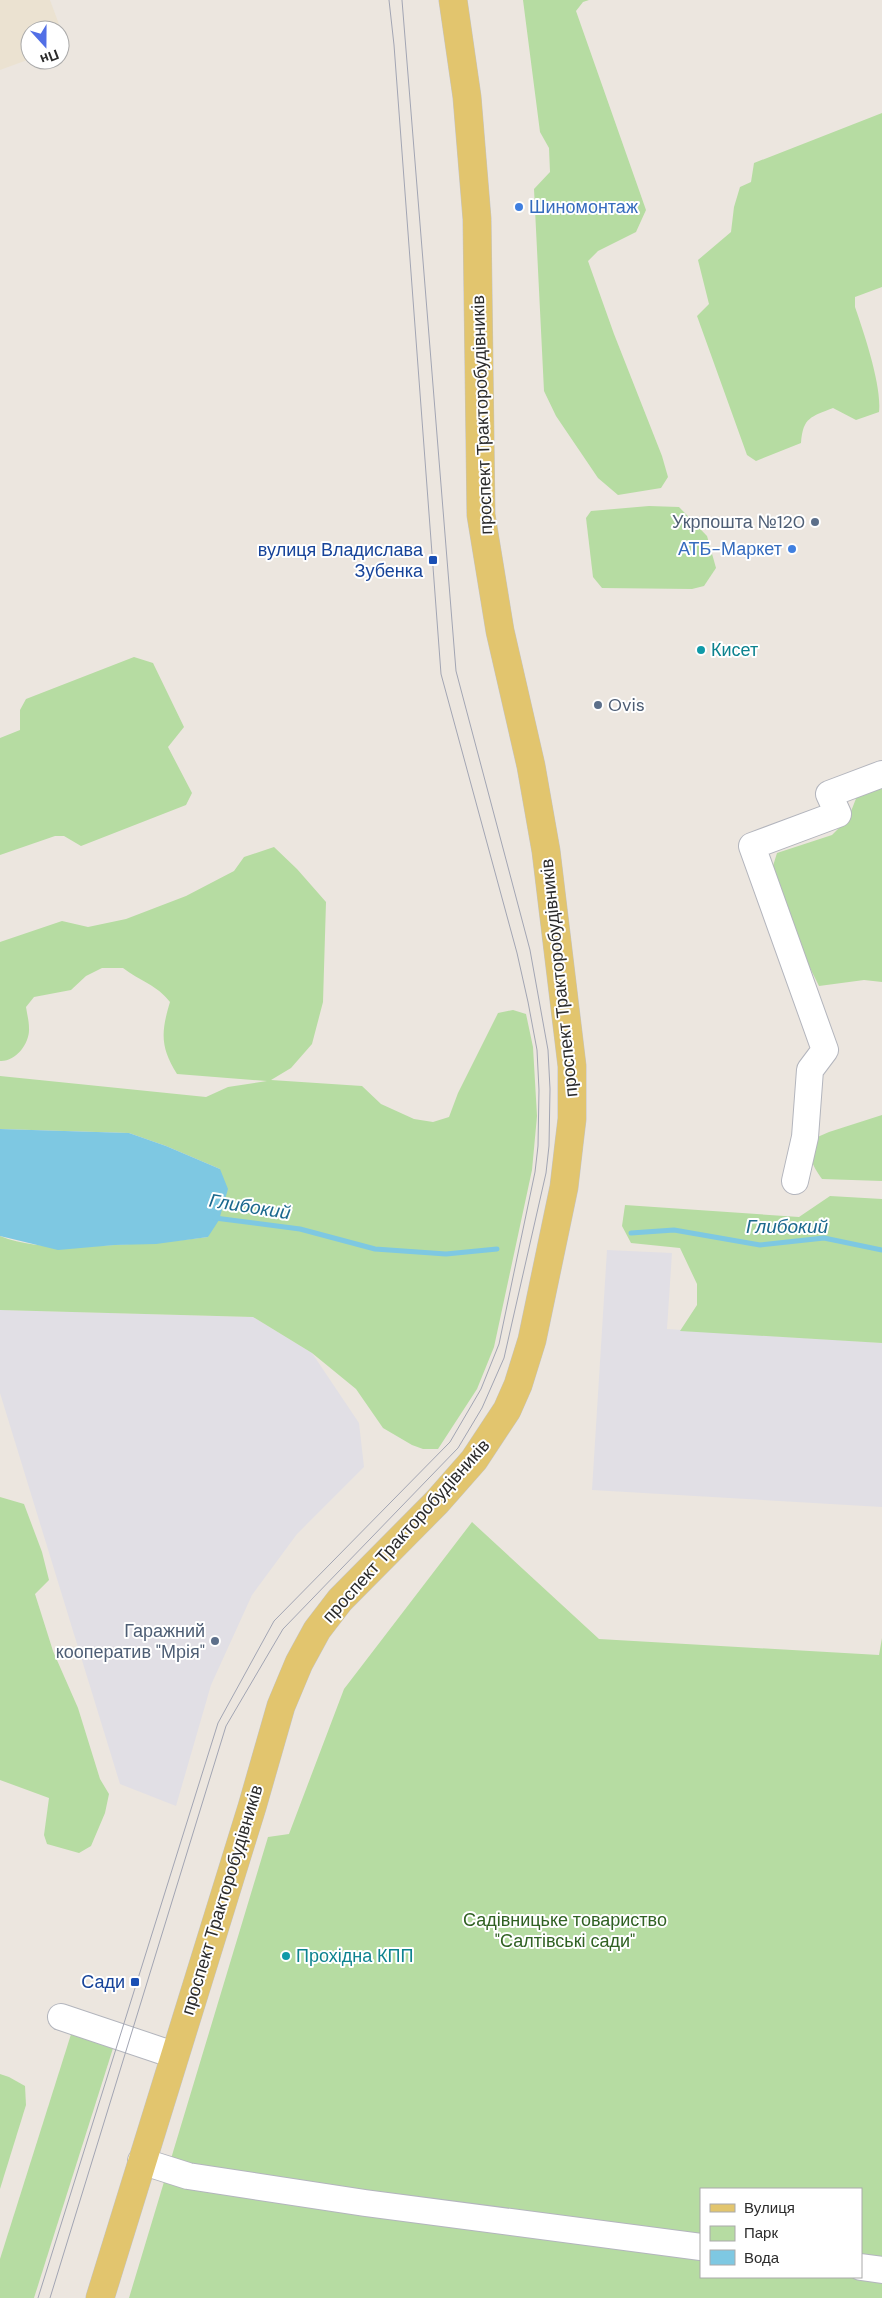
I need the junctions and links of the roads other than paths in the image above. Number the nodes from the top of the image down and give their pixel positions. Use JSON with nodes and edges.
{"nodes":[{"id":1,"x":453,"y":0,"type":"edge"},
{"id":2,"x":882,"y":774,"type":"edge"},
{"id":3,"x":795,"y":1181,"type":"dead end"},
{"id":4,"x":61,"y":2017,"type":"dead end"},
{"id":5,"x":174,"y":2055,"type":"junction"},
{"id":6,"x":141,"y":2161,"type":"junction"},
{"id":7,"x":700,"y":2247,"type":"edge"},
{"id":8,"x":862,"y":2267,"type":"edge"},
{"id":9,"x":882,"y":2270,"type":"edge"},
{"id":10,"x":100,"y":2298,"type":"edge"}],
"edges":[{"from":1,"to":5,"type":"main road","name":"проспект Тракторобудівників"},
{"from":2,"to":3,"type":"street"},
{"from":4,"to":5,"type":"street"},
{"from":5,"to":6,"type":"main road","name":"проспект Тракторобудівників"},
{"from":6,"to":7,"type":"street"},
{"from":6,"to":10,"type":"main road","name":"проспект Тракторобудівників"},
{"from":8,"to":9,"type":"street"}]}
